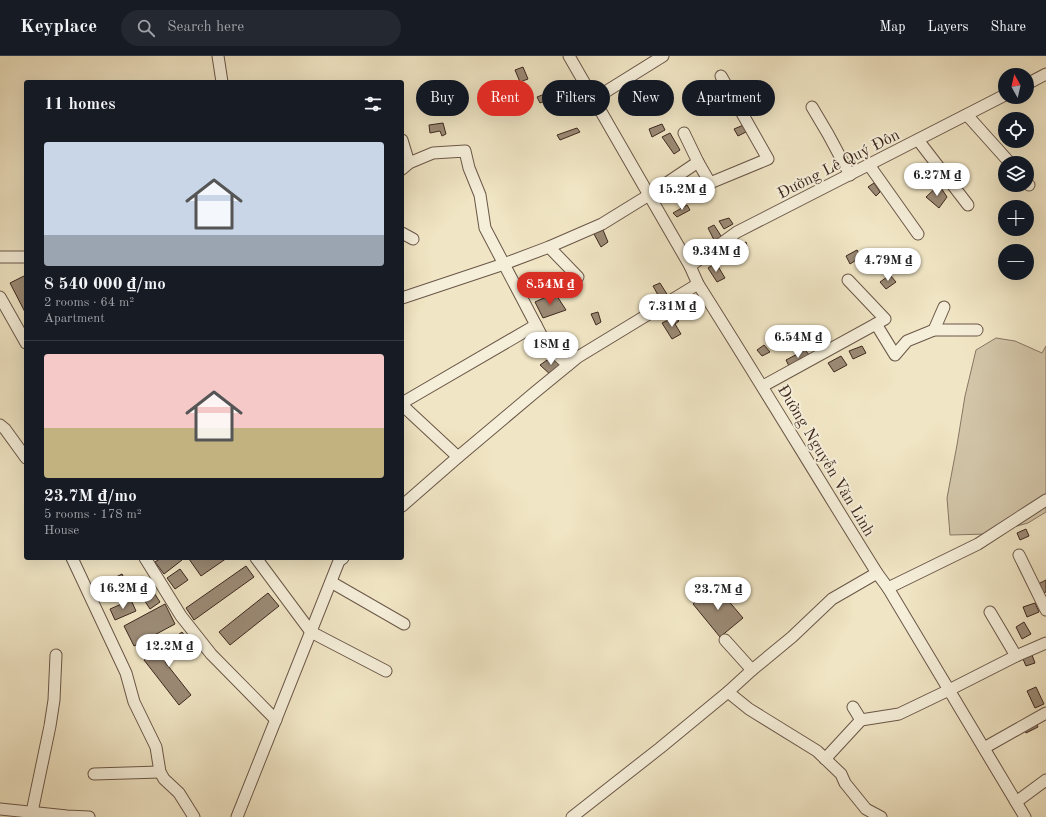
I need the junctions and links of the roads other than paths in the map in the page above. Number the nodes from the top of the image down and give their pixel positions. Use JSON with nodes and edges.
{"nodes":[{"id":1,"x":218,"y":56,"type":"edge"},
{"id":2,"x":569,"y":56,"type":"edge"},
{"id":3,"x":663,"y":56,"type":"edge"},
{"id":4,"x":1046,"y":74,"type":"edge"},
{"id":5,"x":721,"y":76,"type":"dead end"},
{"id":6,"x":222,"y":80,"type":"edge"},
{"id":7,"x":583,"y":80,"type":"edge"},
{"id":8,"x":1034,"y":80,"type":"edge"},
{"id":9,"x":610,"y":89,"type":"edge"},
{"id":10,"x":998,"y":99,"type":"edge"},
{"id":11,"x":812,"y":107,"type":"dead end"},
{"id":12,"x":967,"y":115,"type":"junction"},
{"id":13,"x":604,"y":116,"type":"edge"},
{"id":14,"x":684,"y":133,"type":"dead end"},
{"id":15,"x":918,"y":140,"type":"junction"},
{"id":16,"x":404,"y":153,"type":"edge"},
{"id":17,"x":1004,"y":156,"type":"edge"},
{"id":18,"x":698,"y":162,"type":"junction"},
{"id":19,"x":868,"y":165,"type":"junction"},
{"id":20,"x":406,"y":166,"type":"edge"},
{"id":21,"x":850,"y":175,"type":"junction"},
{"id":22,"x":649,"y":195,"type":"junction"},
{"id":23,"x":968,"y":205,"type":"dead end"},
{"id":24,"x":404,"y":233,"type":"edge"},
{"id":25,"x":918,"y":234,"type":"dead end"},
{"id":26,"x":413,"y":239,"type":"dead end"},
{"id":27,"x":549,"y":247,"type":"junction"},
{"id":28,"x":0,"y":257,"type":"edge"},
{"id":29,"x":24,"y":257,"type":"edge"},
{"id":30,"x":504,"y":264,"type":"junction"},
{"id":31,"x":690,"y":266,"type":"junction"},
{"id":32,"x":578,"y":277,"type":"dead end"},
{"id":33,"x":848,"y":280,"type":"dead end"},
{"id":34,"x":698,"y":284,"type":"junction"},
{"id":35,"x":0,"y":297,"type":"edge"},
{"id":36,"x":404,"y":297,"type":"edge"},
{"id":37,"x":944,"y":307,"type":"dead end"},
{"id":38,"x":876,"y":324,"type":"junction"},
{"id":39,"x":536,"y":325,"type":"junction"},
{"id":40,"x":934,"y":330,"type":"junction"},
{"id":41,"x":977,"y":330,"type":"dead end"},
{"id":42,"x":24,"y":339,"type":"edge"},
{"id":43,"x":568,"y":365,"type":"junction"},
{"id":44,"x":763,"y":386,"type":"junction"},
{"id":45,"x":404,"y":403,"type":"edge"},
{"id":46,"x":404,"y":406,"type":"edge"},
{"id":47,"x":0,"y":425,"type":"edge"},
{"id":48,"x":24,"y":455,"type":"edge"},
{"id":49,"x":458,"y":457,"type":"junction"},
{"id":50,"x":1046,"y":500,"type":"edge"},
{"id":51,"x":404,"y":504,"type":"edge"},
{"id":52,"x":1019,"y":555,"type":"dead end"},
{"id":53,"x":73,"y":560,"type":"edge"},
{"id":54,"x":146,"y":560,"type":"edge"},
{"id":55,"x":257,"y":560,"type":"edge"},
{"id":56,"x":340,"y":560,"type":"edge"},
{"id":57,"x":877,"y":573,"type":"junction"},
{"id":58,"x":331,"y":582,"type":"junction"},
{"id":59,"x":888,"y":588,"type":"junction"},
{"id":60,"x":1046,"y":610,"type":"edge"},
{"id":61,"x":990,"y":612,"type":"dead end"},
{"id":62,"x":404,"y":624,"type":"dead end"},
{"id":63,"x":311,"y":632,"type":"junction"},
{"id":64,"x":725,"y":640,"type":"dead end"},
{"id":65,"x":1046,"y":643,"type":"edge"},
{"id":66,"x":56,"y":655,"type":"dead end"},
{"id":67,"x":1016,"y":656,"type":"junction"},
{"id":68,"x":752,"y":670,"type":"junction"},
{"id":69,"x":386,"y":671,"type":"dead end"},
{"id":70,"x":949,"y":690,"type":"junction"},
{"id":71,"x":728,"y":692,"type":"junction"},
{"id":72,"x":853,"y":707,"type":"dead end"},
{"id":73,"x":1046,"y":713,"type":"edge"},
{"id":74,"x":276,"y":720,"type":"junction"},
{"id":75,"x":861,"y":720,"type":"junction"},
{"id":76,"x":984,"y":748,"type":"junction"},
{"id":77,"x":825,"y":759,"type":"junction"},
{"id":78,"x":160,"y":772,"type":"junction"},
{"id":79,"x":94,"y":774,"type":"dead end"},
{"id":80,"x":1046,"y":780,"type":"edge"},
{"id":81,"x":1016,"y":802,"type":"junction"},
{"id":82,"x":0,"y":809,"type":"edge"},
{"id":83,"x":32,"y":812,"type":"junction"},
{"id":84,"x":88,"y":817,"type":"edge"},
{"id":85,"x":194,"y":817,"type":"edge"},
{"id":86,"x":237,"y":817,"type":"edge"},
{"id":87,"x":572,"y":817,"type":"edge"},
{"id":88,"x":881,"y":817,"type":"edge"},
{"id":89,"x":1025,"y":817,"type":"edge"}],
"edges":[{"from":1,"to":6,"type":"street"},
{"from":2,"to":7,"type":"street","name":"Đường Nguyễn Văn Linh"},
{"from":3,"to":9,"type":"street"},
{"from":4,"to":8,"type":"street"},
{"from":5,"to":18,"type":"street"},
{"from":10,"to":12,"type":"street","name":"Đường Lê Quý Đôn"},
{"from":11,"to":21,"type":"street"},
{"from":12,"to":15,"type":"street","name":"Đường Lê Quý Đôn"},
{"from":12,"to":17,"type":"street"},
{"from":13,"to":22,"type":"street","name":"Đường Nguyễn Văn Linh"},
{"from":14,"to":18,"type":"street"},
{"from":15,"to":19,"type":"street","name":"Đường Lê Quý Đôn"},
{"from":15,"to":23,"type":"street"},
{"from":16,"to":20,"type":"street"},
{"from":18,"to":22,"type":"street"},
{"from":19,"to":21,"type":"street","name":"Đường Lê Quý Đôn"},
{"from":19,"to":25,"type":"street"},
{"from":20,"to":30,"type":"street"},
{"from":21,"to":31,"type":"street","name":"Đường Lê Quý Đôn"},
{"from":22,"to":27,"type":"street"},
{"from":22,"to":31,"type":"street","name":"Đường Nguyễn Văn Linh"},
{"from":24,"to":26,"type":"street"},
{"from":27,"to":30,"type":"street"},
{"from":27,"to":32,"type":"street"},
{"from":28,"to":29,"type":"street"},
{"from":30,"to":36,"type":"street"},
{"from":30,"to":39,"type":"street"},
{"from":31,"to":34,"type":"street","name":"Đường Nguyễn Văn Linh"},
{"from":33,"to":38,"type":"street"},
{"from":34,"to":43,"type":"street"},
{"from":34,"to":44,"type":"street","name":"Đường Nguyễn Văn Linh"},
{"from":35,"to":42,"type":"street"},
{"from":37,"to":40,"type":"street"},
{"from":38,"to":40,"type":"street"},
{"from":38,"to":44,"type":"street"},
{"from":39,"to":43,"type":"street"},
{"from":39,"to":45,"type":"street"},
{"from":40,"to":41,"type":"street"},
{"from":43,"to":49,"type":"street"},
{"from":44,"to":57,"type":"street","name":"Đường Nguyễn Văn Linh"},
{"from":46,"to":49,"type":"street"},
{"from":47,"to":48,"type":"street"},
{"from":49,"to":51,"type":"street"},
{"from":50,"to":59,"type":"street"},
{"from":52,"to":60,"type":"street"},
{"from":53,"to":78,"type":"street"},
{"from":54,"to":74,"type":"street"},
{"from":55,"to":63,"type":"street"},
{"from":56,"to":58,"type":"street"},
{"from":57,"to":59,"type":"street","name":"Đường Nguyễn Văn Linh"},
{"from":57,"to":68,"type":"street"},
{"from":58,"to":62,"type":"street"},
{"from":58,"to":63,"type":"street"},
{"from":59,"to":70,"type":"street","name":"Đường Nguyễn Văn Linh"},
{"from":61,"to":67,"type":"street"},
{"from":63,"to":69,"type":"street"},
{"from":63,"to":74,"type":"street"},
{"from":64,"to":68,"type":"street"},
{"from":65,"to":67,"type":"street"},
{"from":66,"to":83,"type":"street"},
{"from":67,"to":70,"type":"street"},
{"from":68,"to":71,"type":"street"},
{"from":70,"to":75,"type":"street"},
{"from":70,"to":76,"type":"street","name":"Đường Nguyễn Văn Linh"},
{"from":71,"to":77,"type":"street"},
{"from":71,"to":87,"type":"street"},
{"from":72,"to":75,"type":"street"},
{"from":73,"to":76,"type":"street"},
{"from":74,"to":86,"type":"street"},
{"from":75,"to":77,"type":"street"},
{"from":76,"to":81,"type":"street","name":"Đường Nguyễn Văn Linh"},
{"from":77,"to":88,"type":"street"},
{"from":78,"to":79,"type":"street"},
{"from":78,"to":85,"type":"street"},
{"from":80,"to":81,"type":"street"},
{"from":81,"to":89,"type":"street","name":"Đường Nguyễn Văn Linh"},
{"from":82,"to":83,"type":"street"},
{"from":83,"to":84,"type":"street"}]}
